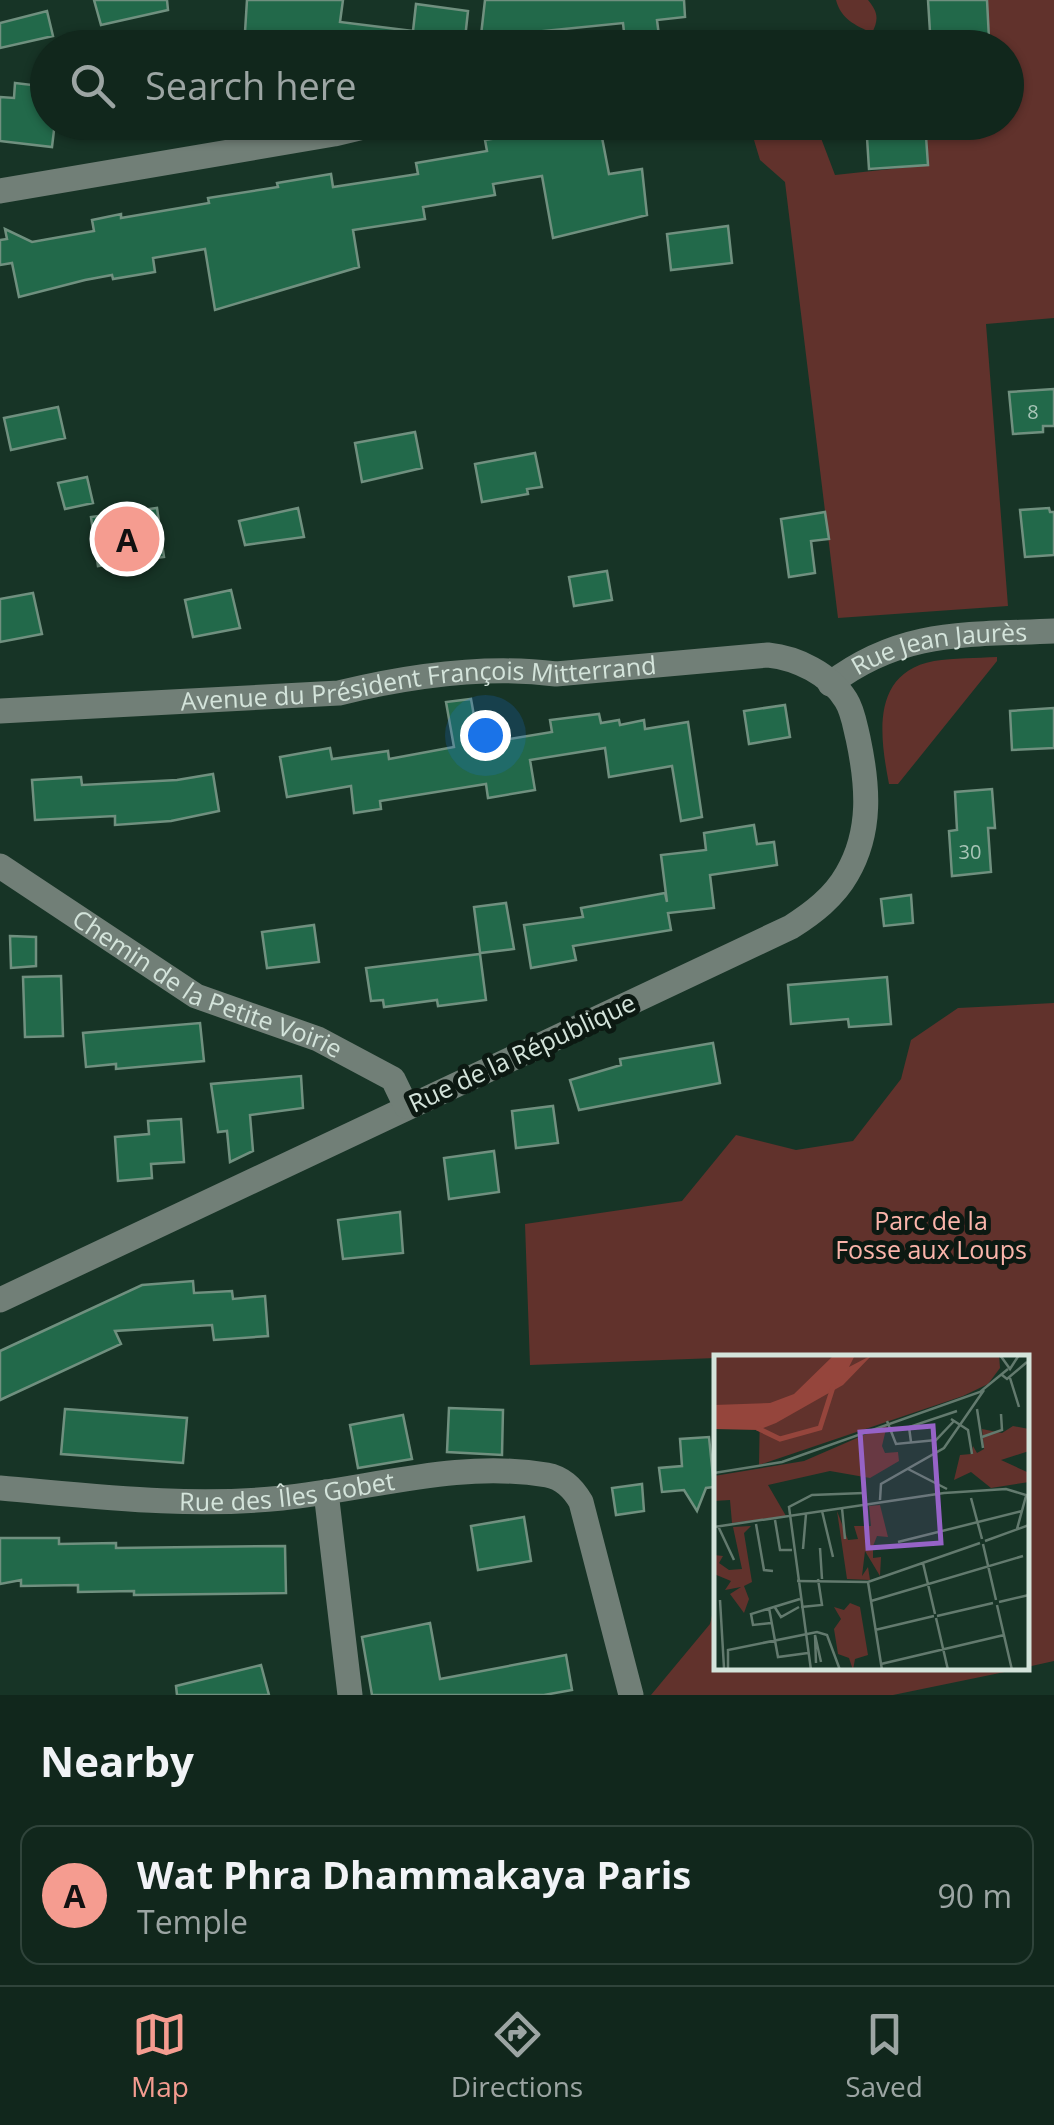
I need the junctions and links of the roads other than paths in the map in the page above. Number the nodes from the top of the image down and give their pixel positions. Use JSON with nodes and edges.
{"nodes":[{"id":1,"x":299,"y":140,"type":"edge"},
{"id":2,"x":0,"y":191,"type":"edge"},
{"id":3,"x":1054,"y":631,"type":"edge"},
{"id":4,"x":830,"y":684,"type":"junction"},
{"id":5,"x":0,"y":711,"type":"edge"},
{"id":6,"x":0,"y":866,"type":"edge"},
{"id":7,"x":406,"y":1106,"type":"junction"},
{"id":8,"x":0,"y":1300,"type":"edge"},
{"id":9,"x":0,"y":1488,"type":"edge"},
{"id":10,"x":326,"y":1492,"type":"junction"},
{"id":11,"x":350,"y":1695,"type":"edge"},
{"id":12,"x":631,"y":1695,"type":"edge"}],
"edges":[{"from":1,"to":2,"type":"street"},
{"from":3,"to":4,"type":"street","name":"Rue Jean Jaurès"},
{"from":4,"to":5,"type":"street","name":"Avenue du Président François Mitterrand"},
{"from":4,"to":7,"type":"street","name":"Rue de la République"},
{"from":6,"to":7,"type":"street","name":"Chemin de la Petite Voirie"},
{"from":7,"to":8,"type":"street","name":"Rue de la République"},
{"from":9,"to":10,"type":"street","name":"Rue des Îles Gobet"},
{"from":10,"to":11,"type":"street"},
{"from":10,"to":12,"type":"street","name":"Rue des Îles Gobet"}]}
